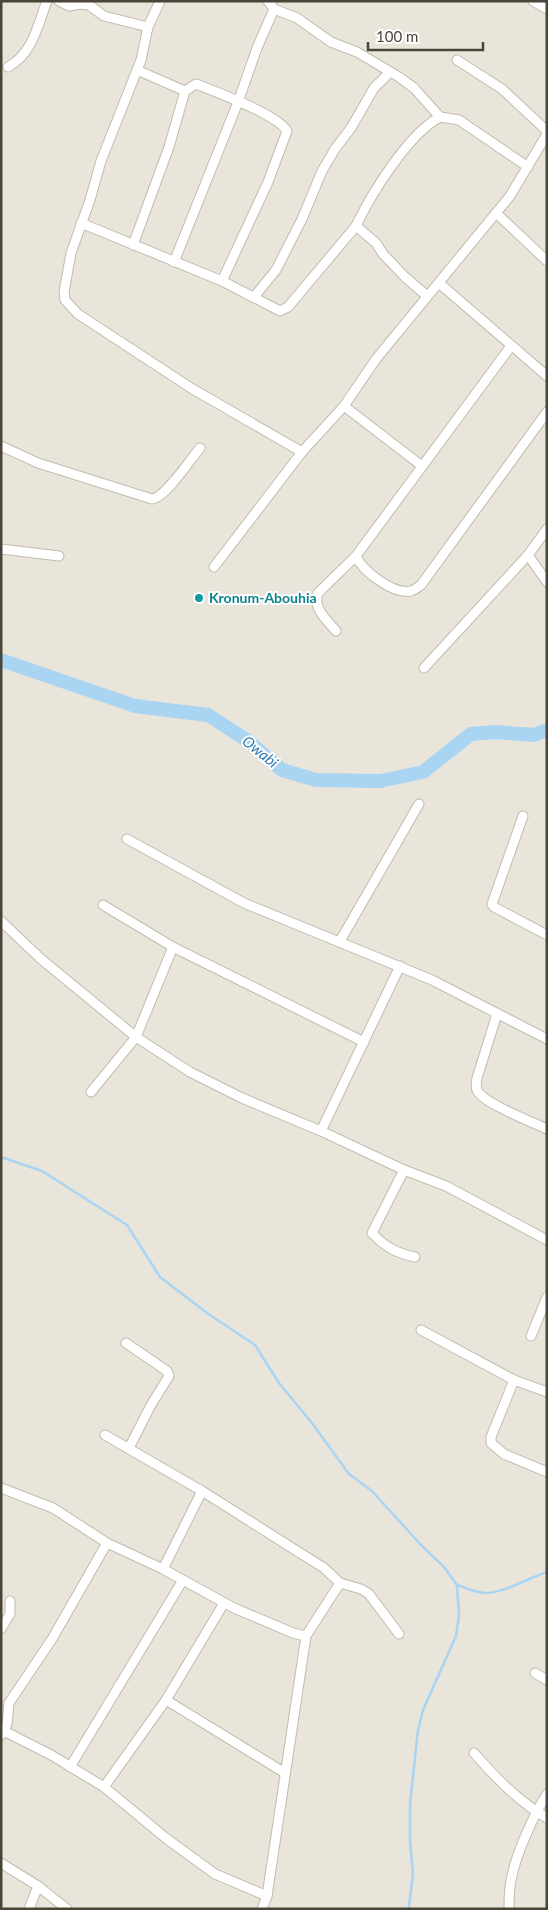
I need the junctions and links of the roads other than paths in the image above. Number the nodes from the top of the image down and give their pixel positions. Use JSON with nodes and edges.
{"nodes":[{"id":1,"x":47,"y":1,"type":"edge"},
{"id":2,"x":59,"y":1,"type":"edge"},
{"id":3,"x":160,"y":1,"type":"edge"},
{"id":4,"x":268,"y":1,"type":"edge"},
{"id":5,"x":533,"y":1,"type":"edge"},
{"id":6,"x":544,"y":6,"type":"edge"},
{"id":7,"x":274,"y":9,"type":"junction"},
{"id":8,"x":148,"y":28,"type":"junction"},
{"id":9,"x":457,"y":60,"type":"dead end"},
{"id":10,"x":8,"y":67,"type":"dead end"},
{"id":11,"x":137,"y":70,"type":"junction"},
{"id":12,"x":390,"y":72,"type":"junction"},
{"id":13,"x":185,"y":91,"type":"junction"},
{"id":14,"x":238,"y":102,"type":"junction"},
{"id":15,"x":440,"y":116,"type":"junction"},
{"id":16,"x":547,"y":133,"type":"edge"},
{"id":17,"x":528,"y":167,"type":"junction"},
{"id":18,"x":496,"y":213,"type":"junction"},
{"id":19,"x":81,"y":223,"type":"junction"},
{"id":20,"x":356,"y":226,"type":"junction"},
{"id":21,"x":133,"y":245,"type":"junction"},
{"id":22,"x":174,"y":262,"type":"junction"},
{"id":23,"x":547,"y":262,"type":"edge"},
{"id":24,"x":222,"y":281,"type":"junction"},
{"id":25,"x":439,"y":283,"type":"junction"},
{"id":26,"x":427,"y":296,"type":"junction"},
{"id":27,"x":254,"y":297,"type":"junction"},
{"id":28,"x":511,"y":346,"type":"junction"},
{"id":29,"x":547,"y":376,"type":"edge"},
{"id":30,"x":344,"y":406,"type":"junction"},
{"id":31,"x":547,"y":412,"type":"edge"},
{"id":32,"x":1,"y":446,"type":"edge"},
{"id":33,"x":200,"y":448,"type":"dead end"},
{"id":34,"x":302,"y":452,"type":"junction"},
{"id":35,"x":422,"y":466,"type":"junction"},
{"id":36,"x":547,"y":529,"type":"edge"},
{"id":37,"x":1,"y":549,"type":"edge"},
{"id":38,"x":528,"y":555,"type":"junction"},
{"id":39,"x":59,"y":556,"type":"dead end"},
{"id":40,"x":356,"y":556,"type":"junction"},
{"id":41,"x":214,"y":567,"type":"dead end"},
{"id":42,"x":547,"y":582,"type":"edge"},
{"id":43,"x":336,"y":631,"type":"dead end"},
{"id":44,"x":424,"y":668,"type":"dead end"},
{"id":45,"x":420,"y":804,"type":"dead end"},
{"id":46,"x":523,"y":816,"type":"dead end"},
{"id":47,"x":126,"y":839,"type":"dead end"},
{"id":48,"x":103,"y":905,"type":"dead end"},
{"id":49,"x":1,"y":921,"type":"edge"},
{"id":50,"x":547,"y":936,"type":"edge"},
{"id":51,"x":340,"y":941,"type":"junction"},
{"id":52,"x":173,"y":947,"type":"junction"},
{"id":53,"x":400,"y":966,"type":"junction"},
{"id":54,"x":497,"y":1014,"type":"junction"},
{"id":55,"x":136,"y":1037,"type":"junction"},
{"id":56,"x":547,"y":1039,"type":"edge"},
{"id":57,"x":364,"y":1042,"type":"junction"},
{"id":58,"x":92,"y":1092,"type":"dead end"},
{"id":59,"x":547,"y":1129,"type":"edge"},
{"id":60,"x":321,"y":1131,"type":"junction"},
{"id":61,"x":404,"y":1170,"type":"junction"},
{"id":62,"x":547,"y":1240,"type":"edge"},
{"id":63,"x":415,"y":1257,"type":"dead end"},
{"id":64,"x":547,"y":1297,"type":"edge"},
{"id":65,"x":421,"y":1330,"type":"dead end"},
{"id":66,"x":531,"y":1336,"type":"dead end"},
{"id":67,"x":126,"y":1343,"type":"dead end"},
{"id":68,"x":514,"y":1380,"type":"junction"},
{"id":69,"x":547,"y":1392,"type":"edge"},
{"id":70,"x":105,"y":1435,"type":"dead end"},
{"id":71,"x":129,"y":1448,"type":"junction"},
{"id":72,"x":547,"y":1472,"type":"edge"},
{"id":73,"x":1,"y":1488,"type":"edge"},
{"id":74,"x":202,"y":1490,"type":"junction"},
{"id":75,"x":107,"y":1543,"type":"junction"},
{"id":76,"x":163,"y":1569,"type":"junction"},
{"id":77,"x":183,"y":1580,"type":"junction"},
{"id":78,"x":340,"y":1583,"type":"junction"},
{"id":79,"x":10,"y":1601,"type":"dead end"},
{"id":80,"x":224,"y":1603,"type":"junction"},
{"id":81,"x":1,"y":1629,"type":"edge"},
{"id":82,"x":399,"y":1634,"type":"dead end"},
{"id":83,"x":306,"y":1636,"type":"junction"},
{"id":84,"x":535,"y":1673,"type":"dead end"},
{"id":85,"x":547,"y":1680,"type":"edge"},
{"id":86,"x":5,"y":1700,"type":"edge"},
{"id":87,"x":166,"y":1700,"type":"junction"},
{"id":88,"x":3,"y":1733,"type":"edge"},
{"id":89,"x":474,"y":1753,"type":"dead end"},
{"id":90,"x":70,"y":1767,"type":"junction"},
{"id":91,"x":285,"y":1773,"type":"junction"},
{"id":92,"x":104,"y":1787,"type":"junction"},
{"id":93,"x":547,"y":1794,"type":"edge"},
{"id":94,"x":536,"y":1812,"type":"junction"},
{"id":95,"x":547,"y":1818,"type":"edge"},
{"id":96,"x":1,"y":1863,"type":"edge"},
{"id":97,"x":38,"y":1886,"type":"junction"},
{"id":98,"x":267,"y":1896,"type":"junction"},
{"id":99,"x":29,"y":1909,"type":"edge"},
{"id":100,"x":67,"y":1909,"type":"edge"},
{"id":101,"x":262,"y":1909,"type":"edge"},
{"id":102,"x":509,"y":1909,"type":"edge"}],
"edges":[{"from":1,"to":10,"type":"street"},
{"from":2,"to":8,"type":"street"},
{"from":3,"to":8,"type":"street"},
{"from":4,"to":7,"type":"street"},
{"from":5,"to":6,"type":"street"},
{"from":7,"to":12,"type":"street"},
{"from":7,"to":14,"type":"street"},
{"from":8,"to":11,"type":"street"},
{"from":9,"to":16,"type":"street"},
{"from":11,"to":13,"type":"street"},
{"from":11,"to":19,"type":"street"},
{"from":12,"to":15,"type":"street"},
{"from":12,"to":27,"type":"street"},
{"from":13,"to":14,"type":"street"},
{"from":13,"to":21,"type":"street"},
{"from":14,"to":22,"type":"street"},
{"from":14,"to":24,"type":"street"},
{"from":15,"to":17,"type":"street"},
{"from":15,"to":20,"type":"street"},
{"from":16,"to":17,"type":"street"},
{"from":17,"to":18,"type":"street"},
{"from":18,"to":23,"type":"street"},
{"from":18,"to":25,"type":"street"},
{"from":19,"to":21,"type":"street"},
{"from":19,"to":34,"type":"street"},
{"from":20,"to":26,"type":"street"},
{"from":20,"to":27,"type":"street"},
{"from":21,"to":22,"type":"street"},
{"from":22,"to":24,"type":"street"},
{"from":24,"to":27,"type":"street"},
{"from":25,"to":26,"type":"street"},
{"from":25,"to":28,"type":"street"},
{"from":26,"to":30,"type":"street"},
{"from":28,"to":29,"type":"street"},
{"from":28,"to":35,"type":"street"},
{"from":30,"to":34,"type":"street"},
{"from":30,"to":35,"type":"street"},
{"from":31,"to":40,"type":"street"},
{"from":32,"to":33,"type":"street"},
{"from":34,"to":41,"type":"street"},
{"from":35,"to":40,"type":"street"},
{"from":36,"to":38,"type":"street"},
{"from":37,"to":39,"type":"street"},
{"from":38,"to":42,"type":"street"},
{"from":38,"to":44,"type":"street"},
{"from":40,"to":43,"type":"street"},
{"from":45,"to":51,"type":"street"},
{"from":46,"to":50,"type":"street"},
{"from":47,"to":51,"type":"street"},
{"from":48,"to":52,"type":"street"},
{"from":49,"to":55,"type":"street"},
{"from":51,"to":53,"type":"street"},
{"from":52,"to":55,"type":"street"},
{"from":52,"to":57,"type":"street"},
{"from":53,"to":54,"type":"street"},
{"from":53,"to":57,"type":"street"},
{"from":54,"to":56,"type":"street"},
{"from":54,"to":59,"type":"street"},
{"from":55,"to":58,"type":"street"},
{"from":55,"to":60,"type":"street"},
{"from":57,"to":60,"type":"street"},
{"from":60,"to":61,"type":"street"},
{"from":61,"to":62,"type":"street"},
{"from":61,"to":63,"type":"street"},
{"from":64,"to":66,"type":"street"},
{"from":65,"to":68,"type":"street"},
{"from":67,"to":71,"type":"street"},
{"from":68,"to":69,"type":"street"},
{"from":68,"to":72,"type":"street"},
{"from":70,"to":71,"type":"street"},
{"from":71,"to":74,"type":"street"},
{"from":73,"to":75,"type":"street"},
{"from":74,"to":76,"type":"street"},
{"from":74,"to":78,"type":"street"},
{"from":75,"to":76,"type":"street"},
{"from":75,"to":86,"type":"street"},
{"from":76,"to":77,"type":"street"},
{"from":77,"to":80,"type":"street"},
{"from":77,"to":90,"type":"street"},
{"from":78,"to":82,"type":"street"},
{"from":78,"to":83,"type":"street"},
{"from":79,"to":81,"type":"street"},
{"from":80,"to":83,"type":"street"},
{"from":80,"to":87,"type":"street"},
{"from":83,"to":91,"type":"street"},
{"from":84,"to":85,"type":"street"},
{"from":86,"to":88,"type":"street"},
{"from":87,"to":91,"type":"street"},
{"from":87,"to":92,"type":"street"},
{"from":88,"to":90,"type":"street"},
{"from":89,"to":94,"type":"street"},
{"from":90,"to":92,"type":"street"},
{"from":91,"to":98,"type":"street"},
{"from":92,"to":98,"type":"street"},
{"from":93,"to":94,"type":"street"},
{"from":94,"to":95,"type":"street"},
{"from":94,"to":102,"type":"street"},
{"from":96,"to":97,"type":"street"},
{"from":97,"to":99,"type":"street"},
{"from":97,"to":100,"type":"street"},
{"from":98,"to":101,"type":"street"}]}
